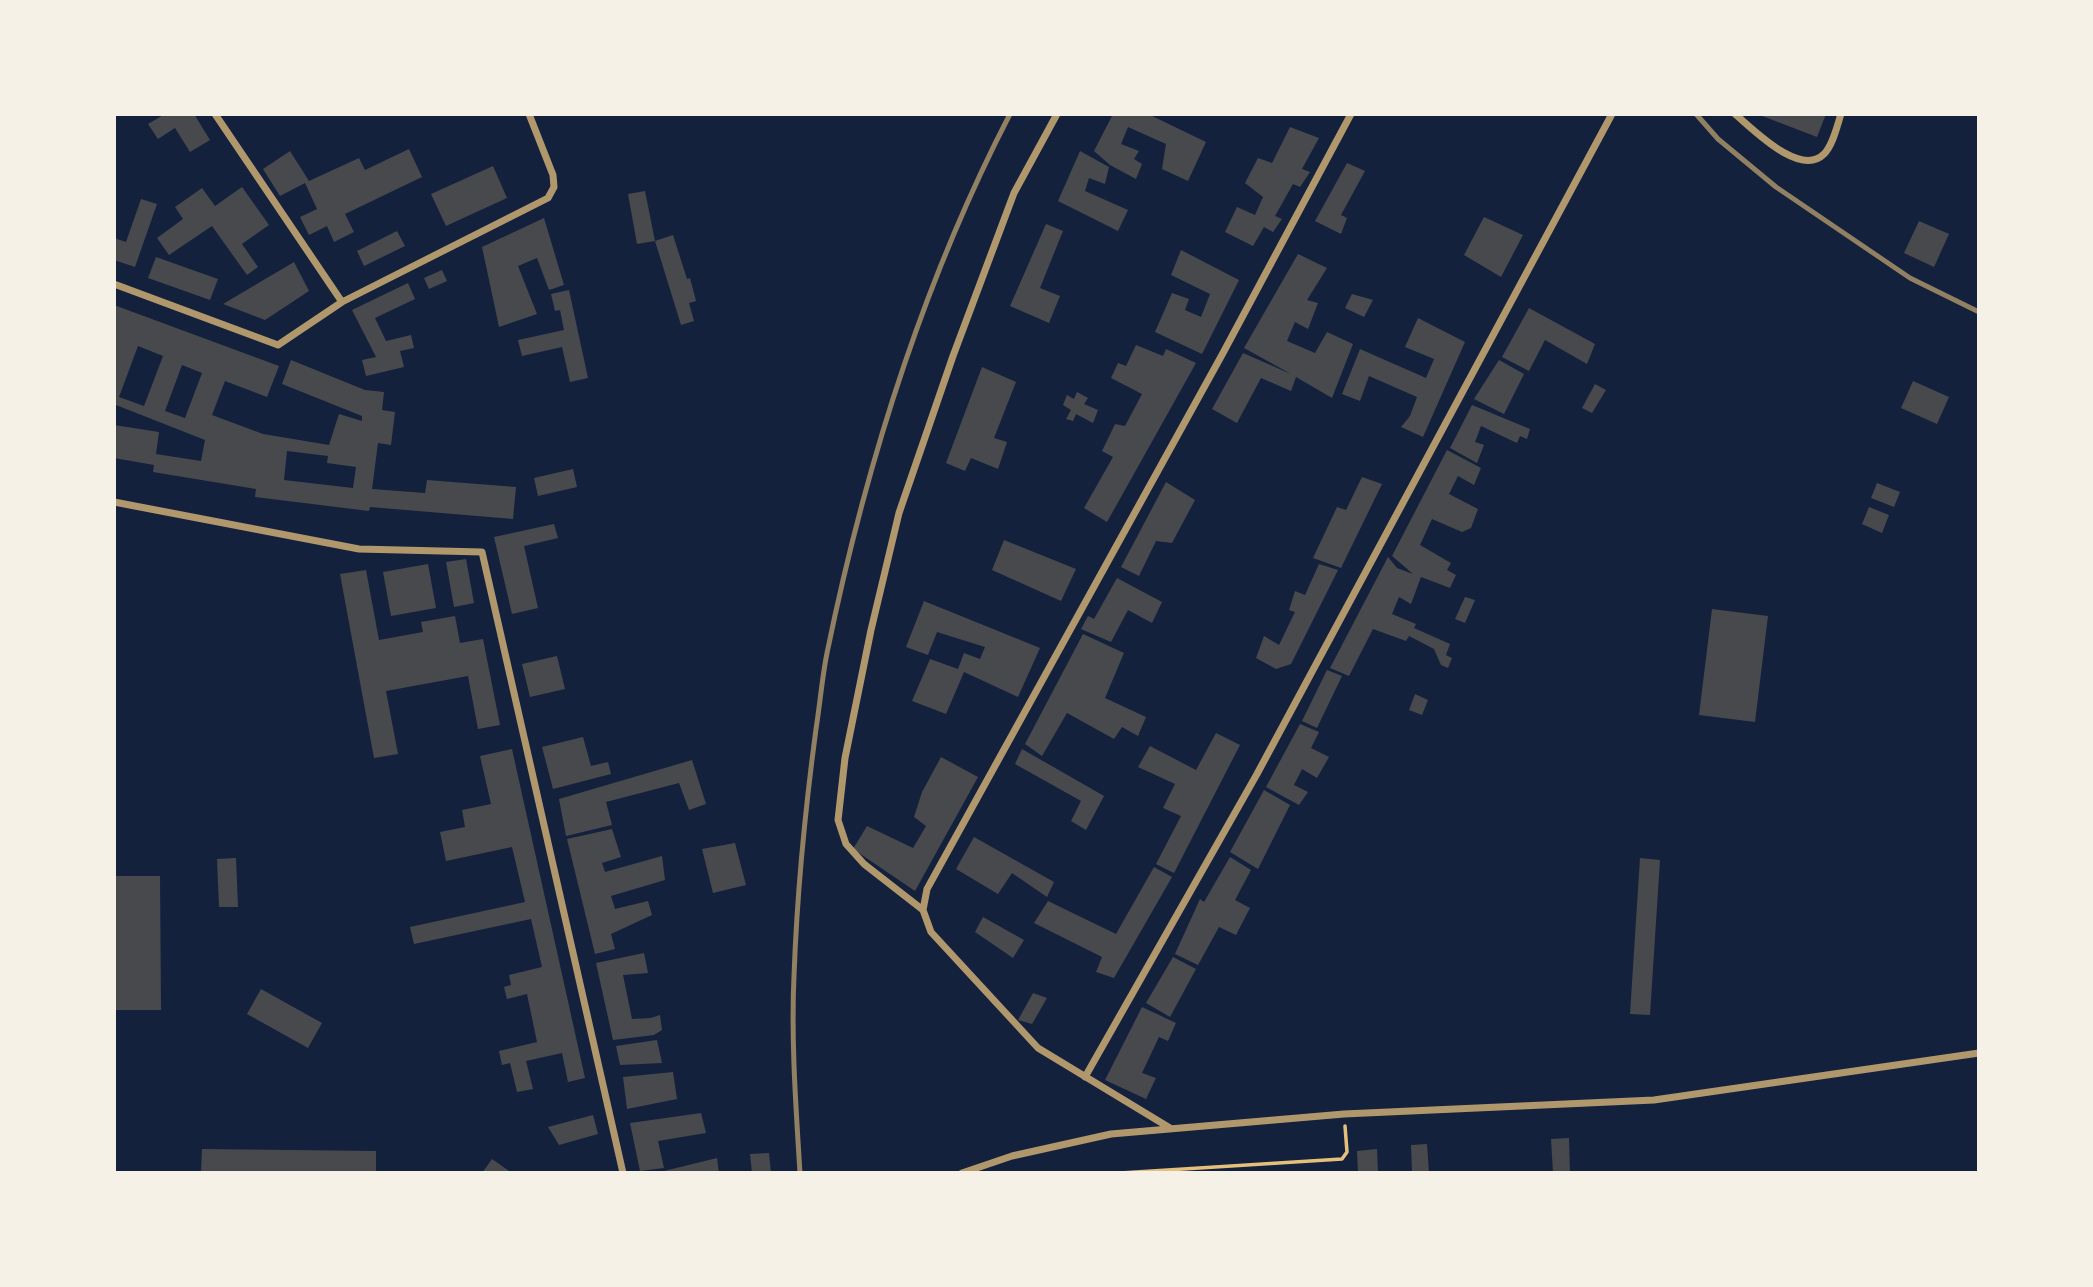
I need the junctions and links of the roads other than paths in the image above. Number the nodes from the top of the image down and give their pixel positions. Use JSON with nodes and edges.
{"nodes":[{"id":1,"x":215,"y":114,"type":"edge"},
{"id":2,"x":529,"y":114,"type":"edge"},
{"id":3,"x":1057,"y":114,"type":"edge"},
{"id":4,"x":1351,"y":114,"type":"edge"},
{"id":5,"x":1612,"y":114,"type":"edge"},
{"id":6,"x":1735,"y":114,"type":"edge"},
{"id":7,"x":1841,"y":114,"type":"edge"},
{"id":8,"x":114,"y":284,"type":"edge"},
{"id":9,"x":342,"y":302,"type":"junction"},
{"id":10,"x":114,"y":502,"type":"edge"},
{"id":11,"x":923,"y":910,"type":"junction"},
{"id":12,"x":1979,"y":1053,"type":"edge"},
{"id":13,"x":1085,"y":1077,"type":"junction"},
{"id":14,"x":1170,"y":1128,"type":"junction"},
{"id":15,"x":622,"y":1173,"type":"edge"},
{"id":16,"x":962,"y":1173,"type":"edge"}],
"edges":[{"from":1,"to":9,"type":"street"},
{"from":2,"to":9,"type":"street"},
{"from":3,"to":11,"type":"street"},
{"from":4,"to":11,"type":"street"},
{"from":5,"to":13,"type":"street"},
{"from":6,"to":7,"type":"street"},
{"from":8,"to":9,"type":"street"},
{"from":10,"to":15,"type":"street"},
{"from":11,"to":13,"type":"street"},
{"from":12,"to":14,"type":"street"},
{"from":13,"to":14,"type":"street"},
{"from":14,"to":16,"type":"street"}]}
